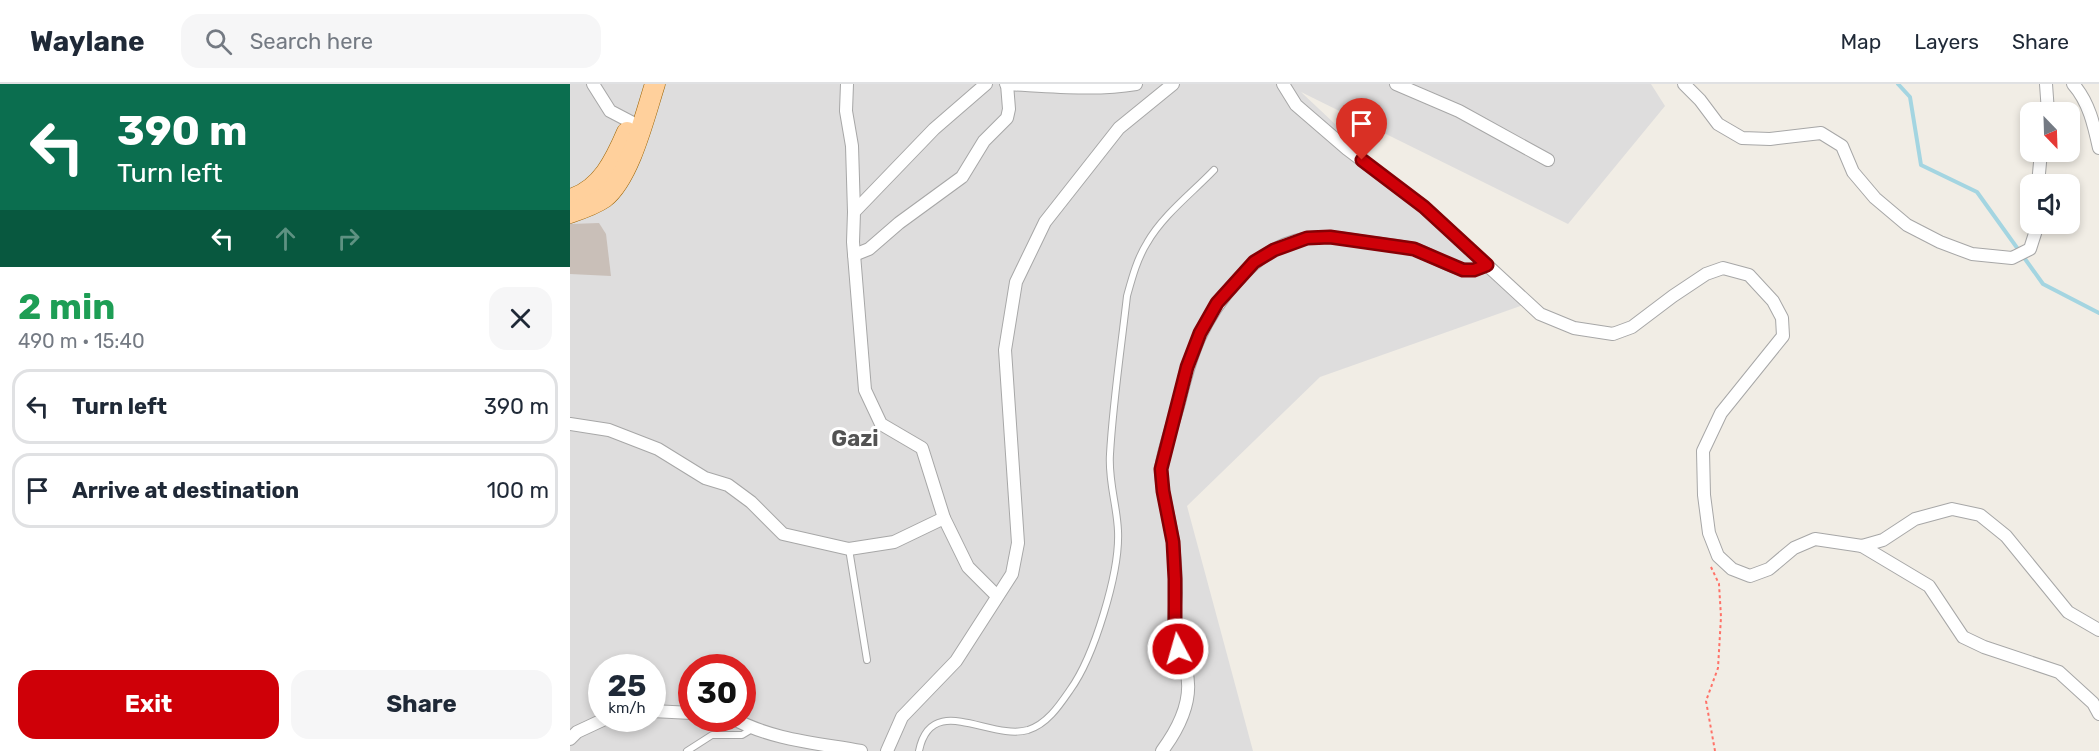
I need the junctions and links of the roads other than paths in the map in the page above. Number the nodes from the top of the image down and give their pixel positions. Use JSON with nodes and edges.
{"nodes":[{"id":1,"x":593,"y":84,"type":"edge"},
{"id":2,"x":641,"y":84,"type":"edge"},
{"id":3,"x":655,"y":84,"type":"edge"},
{"id":4,"x":847,"y":84,"type":"edge"},
{"id":5,"x":986,"y":84,"type":"edge"},
{"id":6,"x":1007,"y":84,"type":"edge"},
{"id":7,"x":1136,"y":84,"type":"edge"},
{"id":8,"x":1173,"y":84,"type":"edge"},
{"id":9,"x":1283,"y":84,"type":"edge"},
{"id":10,"x":1396,"y":84,"type":"edge"},
{"id":11,"x":1684,"y":84,"type":"edge"},
{"id":12,"x":2046,"y":84,"type":"edge"},
{"id":13,"x":2073,"y":84,"type":"edge"},
{"id":14,"x":2047,"y":102,"type":"edge"},
{"id":15,"x":631,"y":122,"type":"junction"},
{"id":16,"x":2099,"y":148,"type":"edge"},
{"id":17,"x":1548,"y":160,"type":"dead end"},
{"id":18,"x":1214,"y":170,"type":"dead end"},
{"id":19,"x":570,"y":199,"type":"edge"},
{"id":20,"x":854,"y":212,"type":"junction"},
{"id":21,"x":570,"y":213,"type":"edge"},
{"id":22,"x":2035,"y":234,"type":"edge"},
{"id":23,"x":854,"y":255,"type":"junction"},
{"id":24,"x":1487,"y":265,"type":"junction"},
{"id":25,"x":570,"y":424,"type":"edge"},
{"id":26,"x":944,"y":518,"type":"junction"},
{"id":27,"x":1862,"y":546,"type":"junction"},
{"id":28,"x":849,"y":549,"type":"junction"},
{"id":29,"x":997,"y":596,"type":"junction"},
{"id":30,"x":2099,"y":630,"type":"edge"},
{"id":31,"x":867,"y":660,"type":"dead end"},
{"id":32,"x":2099,"y":714,"type":"edge"},
{"id":33,"x":588,"y":727,"type":"edge"},
{"id":34,"x":756,"y":730,"type":"edge"},
{"id":35,"x":747,"y":732,"type":"edge"},
{"id":36,"x":570,"y":739,"type":"edge"},
{"id":37,"x":687,"y":751,"type":"edge"},
{"id":38,"x":861,"y":751,"type":"edge"},
{"id":39,"x":887,"y":751,"type":"edge"},
{"id":40,"x":920,"y":751,"type":"edge"},
{"id":41,"x":1162,"y":751,"type":"edge"}],
"edges":[{"from":1,"to":15,"type":"street"},
{"from":2,"to":15,"type":"main road"},
{"from":3,"to":21,"type":"main road"},
{"from":4,"to":20,"type":"street"},
{"from":5,"to":20,"type":"street"},
{"from":6,"to":7,"type":"street"},
{"from":6,"to":23,"type":"street"},
{"from":8,"to":29,"type":"street"},
{"from":9,"to":24,"type":"street"},
{"from":10,"to":17,"type":"street"},
{"from":11,"to":22,"type":"street"},
{"from":12,"to":14,"type":"street"},
{"from":13,"to":16,"type":"street"},
{"from":15,"to":19,"type":"main road"},
{"from":18,"to":40,"type":"lane"},
{"from":20,"to":23,"type":"street"},
{"from":23,"to":26,"type":"street"},
{"from":24,"to":27,"type":"street"},
{"from":24,"to":41,"type":"street"},
{"from":25,"to":28,"type":"street"},
{"from":26,"to":28,"type":"street"},
{"from":26,"to":29,"type":"street"},
{"from":27,"to":30,"type":"street"},
{"from":27,"to":32,"type":"street"},
{"from":28,"to":31,"type":"lane"},
{"from":29,"to":39,"type":"street"},
{"from":33,"to":36,"type":"street"},
{"from":34,"to":38,"type":"street"},
{"from":35,"to":37,"type":"lane"}]}
